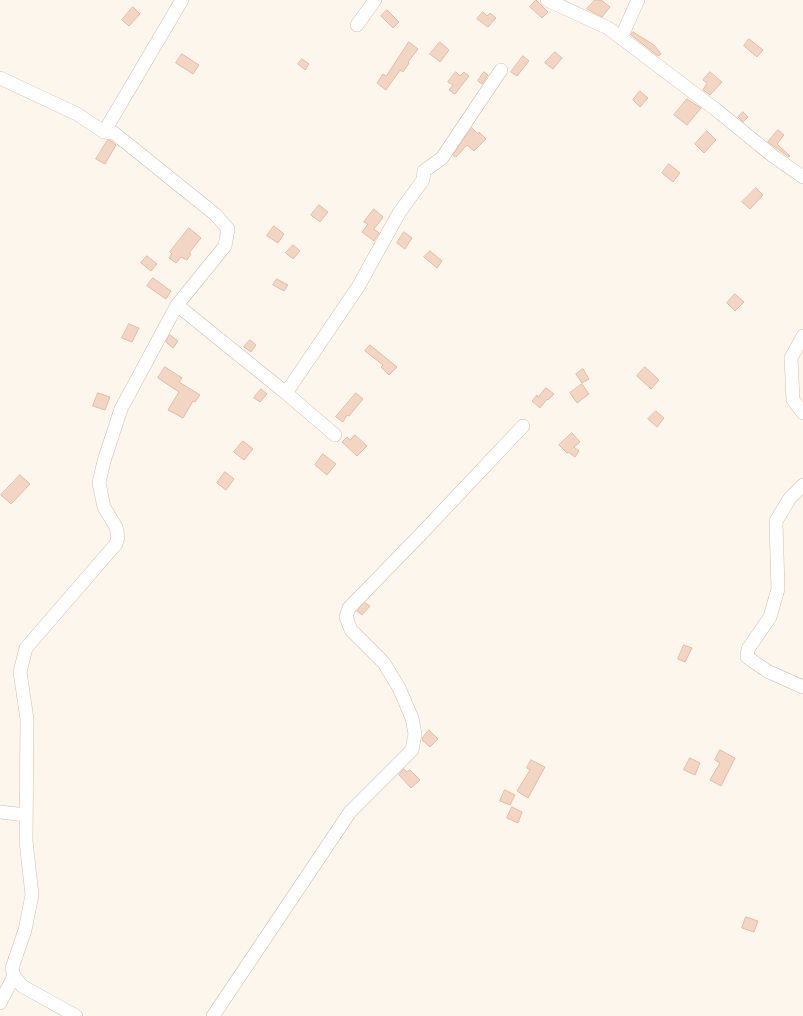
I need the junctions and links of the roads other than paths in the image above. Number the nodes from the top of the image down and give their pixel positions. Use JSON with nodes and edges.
{"nodes":[{"id":1,"x":182,"y":0,"type":"edge"},
{"id":2,"x":375,"y":0,"type":"edge"},
{"id":3,"x":547,"y":0,"type":"edge"},
{"id":4,"x":638,"y":0,"type":"edge"},
{"id":5,"x":357,"y":25,"type":"dead end"},
{"id":6,"x":621,"y":38,"type":"junction"},
{"id":7,"x":501,"y":70,"type":"dead end"},
{"id":8,"x":0,"y":78,"type":"edge"},
{"id":9,"x":104,"y":132,"type":"junction"},
{"id":10,"x":803,"y":177,"type":"edge"},
{"id":11,"x":177,"y":305,"type":"junction"},
{"id":12,"x":803,"y":336,"type":"edge"},
{"id":13,"x":286,"y":393,"type":"junction"},
{"id":14,"x":803,"y":413,"type":"edge"},
{"id":15,"x":523,"y":426,"type":"dead end"},
{"id":16,"x":335,"y":435,"type":"dead end"},
{"id":17,"x":803,"y":485,"type":"edge"},
{"id":18,"x":803,"y":687,"type":"edge"},
{"id":19,"x":0,"y":812,"type":"edge"},
{"id":20,"x":26,"y":815,"type":"junction"},
{"id":21,"x":14,"y":976,"type":"junction"},
{"id":22,"x":0,"y":1003,"type":"edge"},
{"id":23,"x":76,"y":1016,"type":"edge"},
{"id":24,"x":213,"y":1016,"type":"edge"}],
"edges":[{"from":1,"to":9,"type":"street"},
{"from":2,"to":5,"type":"street"},
{"from":3,"to":6,"type":"street"},
{"from":4,"to":6,"type":"street"},
{"from":6,"to":10,"type":"street"},
{"from":7,"to":13,"type":"street"},
{"from":8,"to":9,"type":"street"},
{"from":9,"to":11,"type":"street"},
{"from":11,"to":13,"type":"street"},
{"from":11,"to":20,"type":"street"},
{"from":12,"to":14,"type":"street"},
{"from":13,"to":16,"type":"street"},
{"from":15,"to":24,"type":"street"},
{"from":17,"to":18,"type":"street"},
{"from":19,"to":20,"type":"street"},
{"from":20,"to":21,"type":"street"},
{"from":21,"to":22,"type":"street"},
{"from":21,"to":23,"type":"street"}]}
